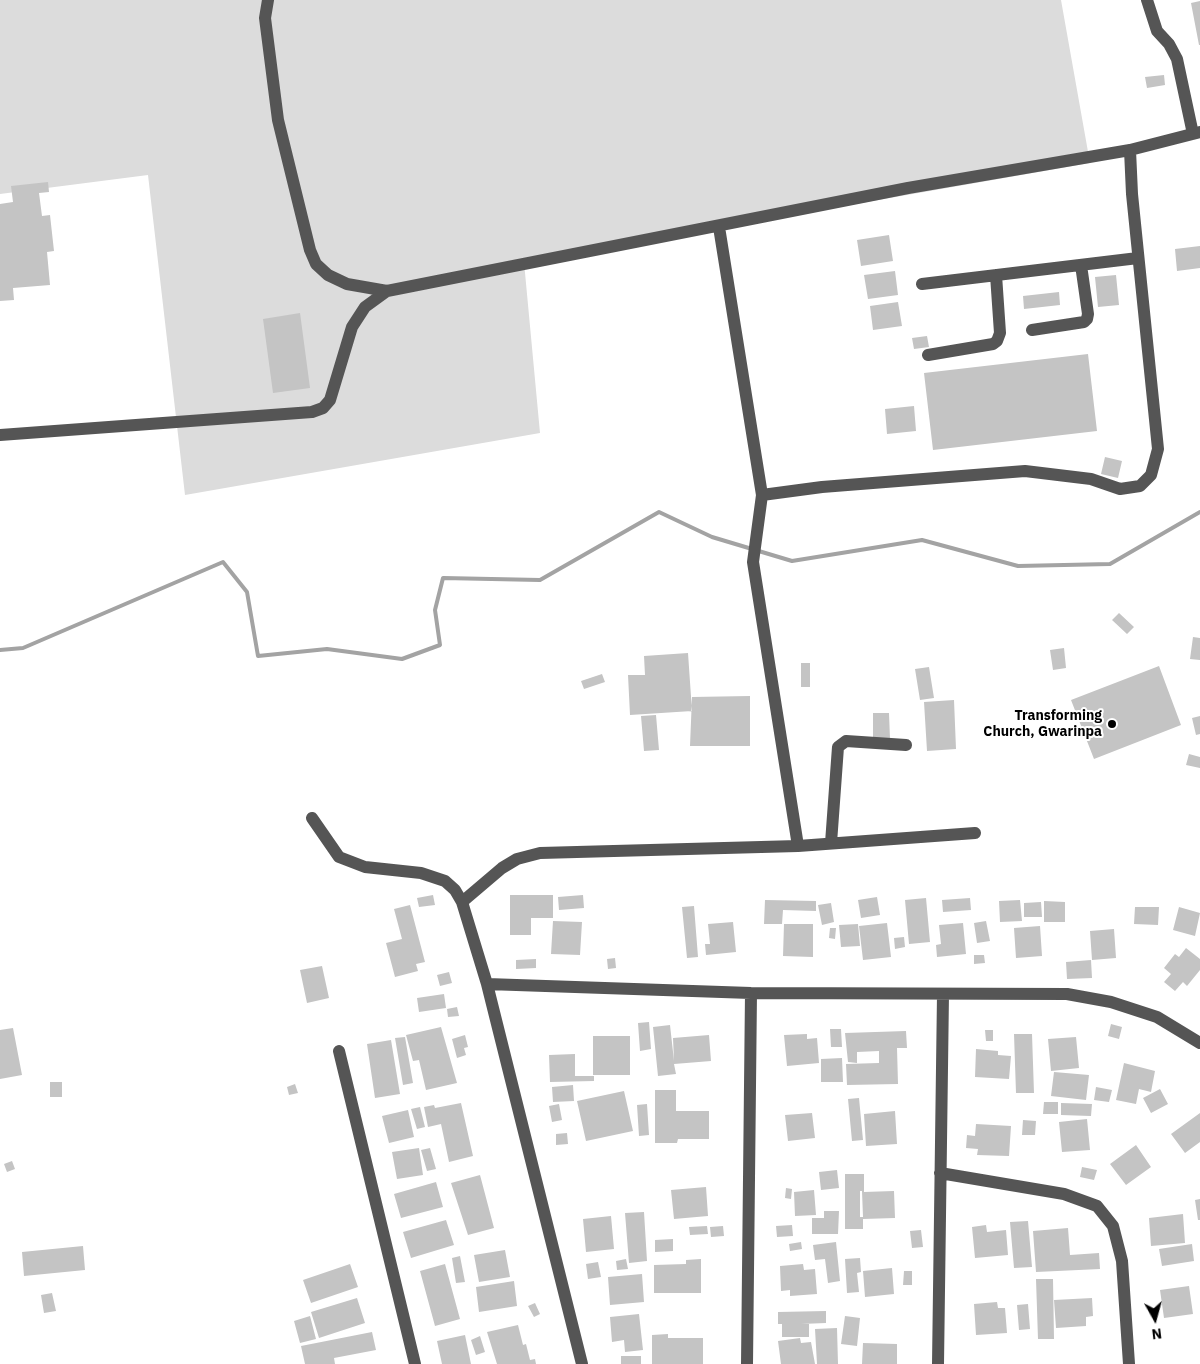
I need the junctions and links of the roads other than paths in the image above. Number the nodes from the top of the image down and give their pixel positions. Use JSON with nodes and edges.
{"nodes":[{"id":1,"x":268,"y":0,"type":"edge"},
{"id":2,"x":1148,"y":0,"type":"edge"},
{"id":3,"x":1196,"y":133,"type":"edge"},
{"id":4,"x":1130,"y":150,"type":"junction"},
{"id":5,"x":719,"y":227,"type":"junction"},
{"id":6,"x":1138,"y":258,"type":"junction"},
{"id":7,"x":1081,"y":265,"type":"junction"},
{"id":8,"x":996,"y":275,"type":"junction"},
{"id":9,"x":922,"y":284,"type":"dead end"},
{"id":10,"x":387,"y":291,"type":"junction"},
{"id":11,"x":1032,"y":330,"type":"dead end"},
{"id":12,"x":928,"y":355,"type":"dead end"},
{"id":13,"x":0,"y":435,"type":"edge"},
{"id":14,"x":762,"y":495,"type":"junction"},
{"id":15,"x":906,"y":745,"type":"dead end"},
{"id":16,"x":312,"y":818,"type":"dead end"},
{"id":17,"x":975,"y":833,"type":"dead end"},
{"id":18,"x":831,"y":842,"type":"junction"},
{"id":19,"x":798,"y":846,"type":"junction"},
{"id":20,"x":462,"y":902,"type":"junction"},
{"id":21,"x":487,"y":984,"type":"junction"},
{"id":22,"x":751,"y":993,"type":"junction"},
{"id":23,"x":943,"y":994,"type":"junction"},
{"id":24,"x":1200,"y":1043,"type":"edge"},
{"id":25,"x":339,"y":1051,"type":"dead end"},
{"id":26,"x":940,"y":1173,"type":"junction"},
{"id":27,"x":414,"y":1364,"type":"edge"},
{"id":28,"x":582,"y":1364,"type":"edge"},
{"id":29,"x":747,"y":1364,"type":"edge"},
{"id":30,"x":938,"y":1364,"type":"edge"},
{"id":31,"x":1129,"y":1364,"type":"edge"}],
"edges":[{"from":1,"to":10,"type":"street"},
{"from":2,"to":3,"type":"street"},
{"from":3,"to":4,"type":"street"},
{"from":4,"to":5,"type":"street"},
{"from":4,"to":6,"type":"street"},
{"from":5,"to":10,"type":"street"},
{"from":5,"to":14,"type":"street"},
{"from":6,"to":7,"type":"street"},
{"from":6,"to":14,"type":"street"},
{"from":7,"to":8,"type":"street"},
{"from":7,"to":11,"type":"street"},
{"from":8,"to":9,"type":"street"},
{"from":8,"to":12,"type":"street"},
{"from":10,"to":13,"type":"street"},
{"from":14,"to":19,"type":"street"},
{"from":15,"to":18,"type":"street"},
{"from":16,"to":20,"type":"street"},
{"from":17,"to":18,"type":"street"},
{"from":18,"to":19,"type":"street"},
{"from":19,"to":20,"type":"street"},
{"from":20,"to":21,"type":"street"},
{"from":21,"to":22,"type":"street"},
{"from":21,"to":28,"type":"street"},
{"from":22,"to":23,"type":"street"},
{"from":22,"to":29,"type":"street"},
{"from":23,"to":24,"type":"street"},
{"from":23,"to":26,"type":"street"},
{"from":25,"to":27,"type":"street"},
{"from":26,"to":30,"type":"street"},
{"from":26,"to":31,"type":"street"}]}
